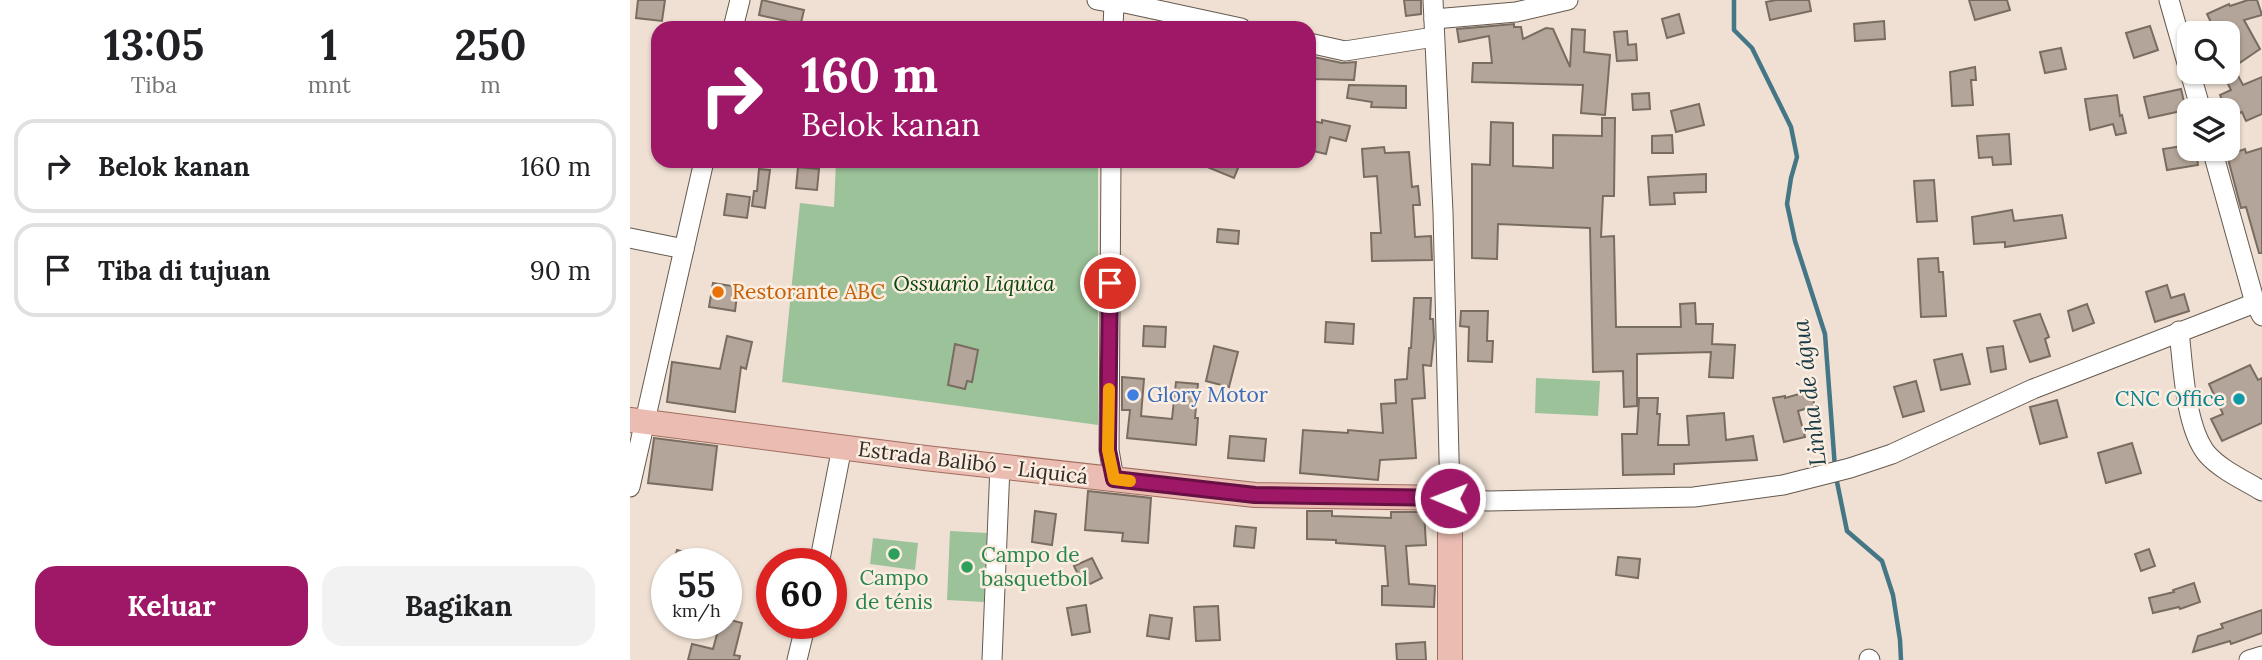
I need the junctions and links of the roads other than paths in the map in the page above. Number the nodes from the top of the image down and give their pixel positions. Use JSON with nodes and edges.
{"nodes":[{"id":1,"x":740,"y":0,"type":"edge"},
{"id":2,"x":1568,"y":0,"type":"edge"},
{"id":3,"x":2169,"y":0,"type":"edge"},
{"id":4,"x":1105,"y":2,"type":"edge"},
{"id":5,"x":1434,"y":19,"type":"edge"},
{"id":6,"x":735,"y":21,"type":"edge"},
{"id":7,"x":1111,"y":21,"type":"edge"},
{"id":8,"x":1209,"y":21,"type":"edge"},
{"id":9,"x":2177,"y":27,"type":"edge"},
{"id":10,"x":1316,"y":45,"type":"edge"},
{"id":11,"x":2215,"y":161,"type":"edge"},
{"id":12,"x":702,"y":168,"type":"edge"},
{"id":13,"x":1111,"y":168,"type":"edge"},
{"id":14,"x":630,"y":239,"type":"edge"},
{"id":15,"x":684,"y":249,"type":"junction"},
{"id":16,"x":2258,"y":310,"type":"edge"},
{"id":17,"x":2179,"y":331,"type":"junction"},
{"id":18,"x":637,"y":421,"type":"edge"},
{"id":19,"x":842,"y":447,"type":"junction"},
{"id":20,"x":1000,"y":466,"type":"junction"},
{"id":21,"x":1114,"y":479,"type":"junction"},
{"id":22,"x":630,"y":487,"type":"edge"},
{"id":23,"x":2262,"y":491,"type":"edge"},
{"id":24,"x":1450,"y":498,"type":"junction"},
{"id":25,"x":822,"y":548,"type":"edge"},
{"id":26,"x":802,"y":639,"type":"edge"},
{"id":27,"x":2262,"y":656,"type":"edge"},
{"id":28,"x":797,"y":660,"type":"edge"},
{"id":29,"x":992,"y":660,"type":"edge"},
{"id":30,"x":1450,"y":660,"type":"edge"},
{"id":31,"x":2249,"y":660,"type":"edge"}],
"edges":[{"from":1,"to":6,"type":"street"},
{"from":2,"to":5,"type":"street"},
{"from":3,"to":9,"type":"street"},
{"from":4,"to":7,"type":"street"},
{"from":4,"to":8,"type":"street"},
{"from":5,"to":10,"type":"street"},
{"from":5,"to":24,"type":"street"},
{"from":11,"to":16,"type":"street"},
{"from":12,"to":15,"type":"street"},
{"from":13,"to":21,"type":"street"},
{"from":14,"to":15,"type":"street"},
{"from":15,"to":18,"type":"street"},
{"from":16,"to":17,"type":"street"},
{"from":17,"to":23,"type":"street"},
{"from":17,"to":24,"type":"street"},
{"from":18,"to":19,"type":"main road","name":"Estrada Balibó - Liquicá"},
{"from":18,"to":22,"type":"street"},
{"from":19,"to":20,"type":"main road","name":"Estrada Balibó - Liquicá"},
{"from":19,"to":25,"type":"street"},
{"from":20,"to":21,"type":"main road","name":"Estrada Balibó - Liquicá"},
{"from":20,"to":29,"type":"street"},
{"from":21,"to":24,"type":"main road","name":"Estrada Balibó - Liquicá"},
{"from":24,"to":30,"type":"main road"},
{"from":26,"to":28,"type":"street"},
{"from":27,"to":31,"type":"street"}]}
